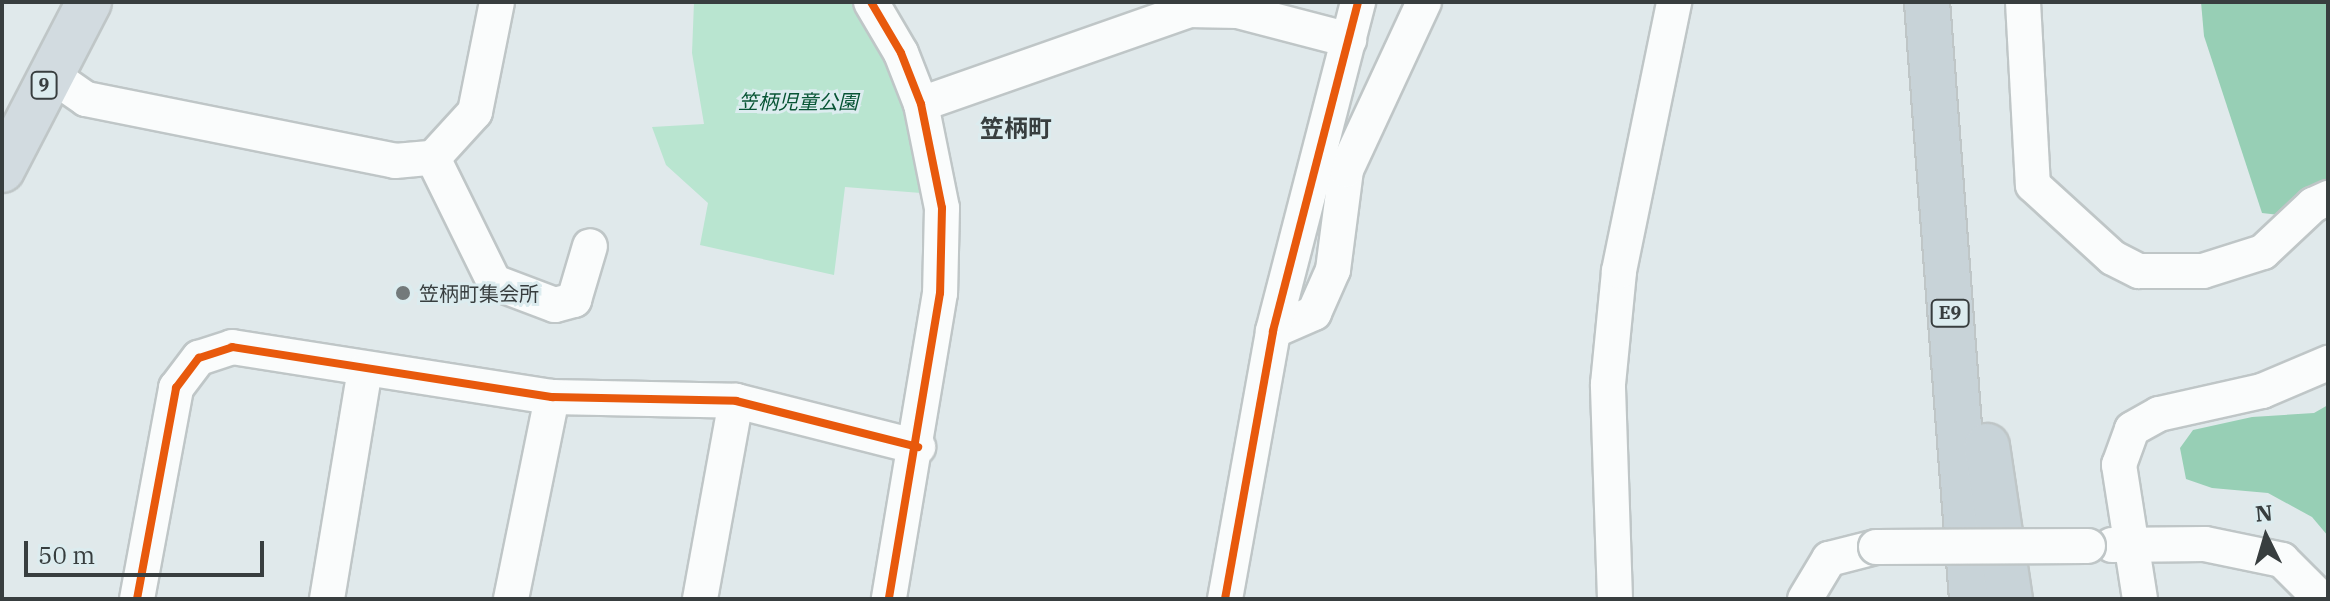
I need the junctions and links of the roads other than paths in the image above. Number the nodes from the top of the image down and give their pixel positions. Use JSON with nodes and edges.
{"nodes":[{"id":1,"x":89,"y":2,"type":"edge"},
{"id":2,"x":497,"y":2,"type":"edge"},
{"id":3,"x":871,"y":2,"type":"edge"},
{"id":4,"x":1358,"y":2,"type":"edge"},
{"id":5,"x":1424,"y":2,"type":"edge"},
{"id":6,"x":1674,"y":2,"type":"edge"},
{"id":7,"x":1927,"y":2,"type":"edge"},
{"id":8,"x":2023,"y":2,"type":"edge"},
{"id":9,"x":1349,"y":40,"type":"junction"},
{"id":10,"x":50,"y":74,"type":"junction"},
{"id":11,"x":1933,"y":100,"type":"junction"},
{"id":12,"x":921,"y":104,"type":"junction"},
{"id":13,"x":433,"y":158,"type":"junction"},
{"id":14,"x":2,"y":170,"type":"edge"},
{"id":15,"x":2328,"y":198,"type":"edge"},
{"id":16,"x":590,"y":246,"type":"dead end"},
{"id":17,"x":1273,"y":331,"type":"junction"},
{"id":18,"x":2328,"y":363,"type":"edge"},
{"id":19,"x":365,"y":370,"type":"junction"},
{"id":20,"x":552,"y":397,"type":"junction"},
{"id":21,"x":736,"y":401,"type":"junction"},
{"id":22,"x":918,"y":447,"type":"junction"},
{"id":23,"x":1967,"y":527,"type":"junction"},
{"id":24,"x":2132,"y":545,"type":"junction"},
{"id":25,"x":137,"y":599,"type":"edge"},
{"id":26,"x":327,"y":599,"type":"edge"},
{"id":27,"x":511,"y":599,"type":"edge"},
{"id":28,"x":700,"y":599,"type":"edge"},
{"id":29,"x":889,"y":599,"type":"edge"},
{"id":30,"x":1225,"y":599,"type":"edge"},
{"id":31,"x":1615,"y":599,"type":"edge"},
{"id":32,"x":1805,"y":599,"type":"edge"},
{"id":33,"x":1957,"y":599,"type":"edge"},
{"id":34,"x":1972,"y":599,"type":"edge"},
{"id":35,"x":2010,"y":599,"type":"edge"},
{"id":36,"x":2140,"y":599,"type":"edge"},
{"id":37,"x":2321,"y":599,"type":"edge"}],
"edges":[{"from":1,"to":10,"type":"highway","number":"9"},
{"from":2,"to":13,"type":"street"},
{"from":3,"to":12,"type":"street"},
{"from":4,"to":9,"type":"street"},
{"from":5,"to":17,"type":"street"},
{"from":6,"to":31,"type":"street"},
{"from":7,"to":11,"type":"highway","number":"E9"},
{"from":8,"to":15,"type":"street"},
{"from":9,"to":12,"type":"street"},
{"from":9,"to":17,"type":"street"},
{"from":10,"to":13,"type":"street"},
{"from":10,"to":14,"type":"highway","number":"9"},
{"from":11,"to":23,"type":"highway","number":"E9"},
{"from":11,"to":35,"type":"highway"},
{"from":12,"to":22,"type":"street"},
{"from":13,"to":16,"type":"street"},
{"from":17,"to":30,"type":"street"},
{"from":18,"to":24,"type":"street"},
{"from":19,"to":20,"type":"street"},
{"from":19,"to":25,"type":"street"},
{"from":19,"to":26,"type":"street"},
{"from":20,"to":21,"type":"street"},
{"from":20,"to":27,"type":"street"},
{"from":21,"to":22,"type":"street"},
{"from":21,"to":28,"type":"street"},
{"from":22,"to":29,"type":"street"},
{"from":23,"to":33,"type":"highway"},
{"from":23,"to":34,"type":"highway","number":"E9"},
{"from":24,"to":32,"type":"street","bridge":true},
{"from":24,"to":36,"type":"street"},
{"from":24,"to":37,"type":"street"}]}
